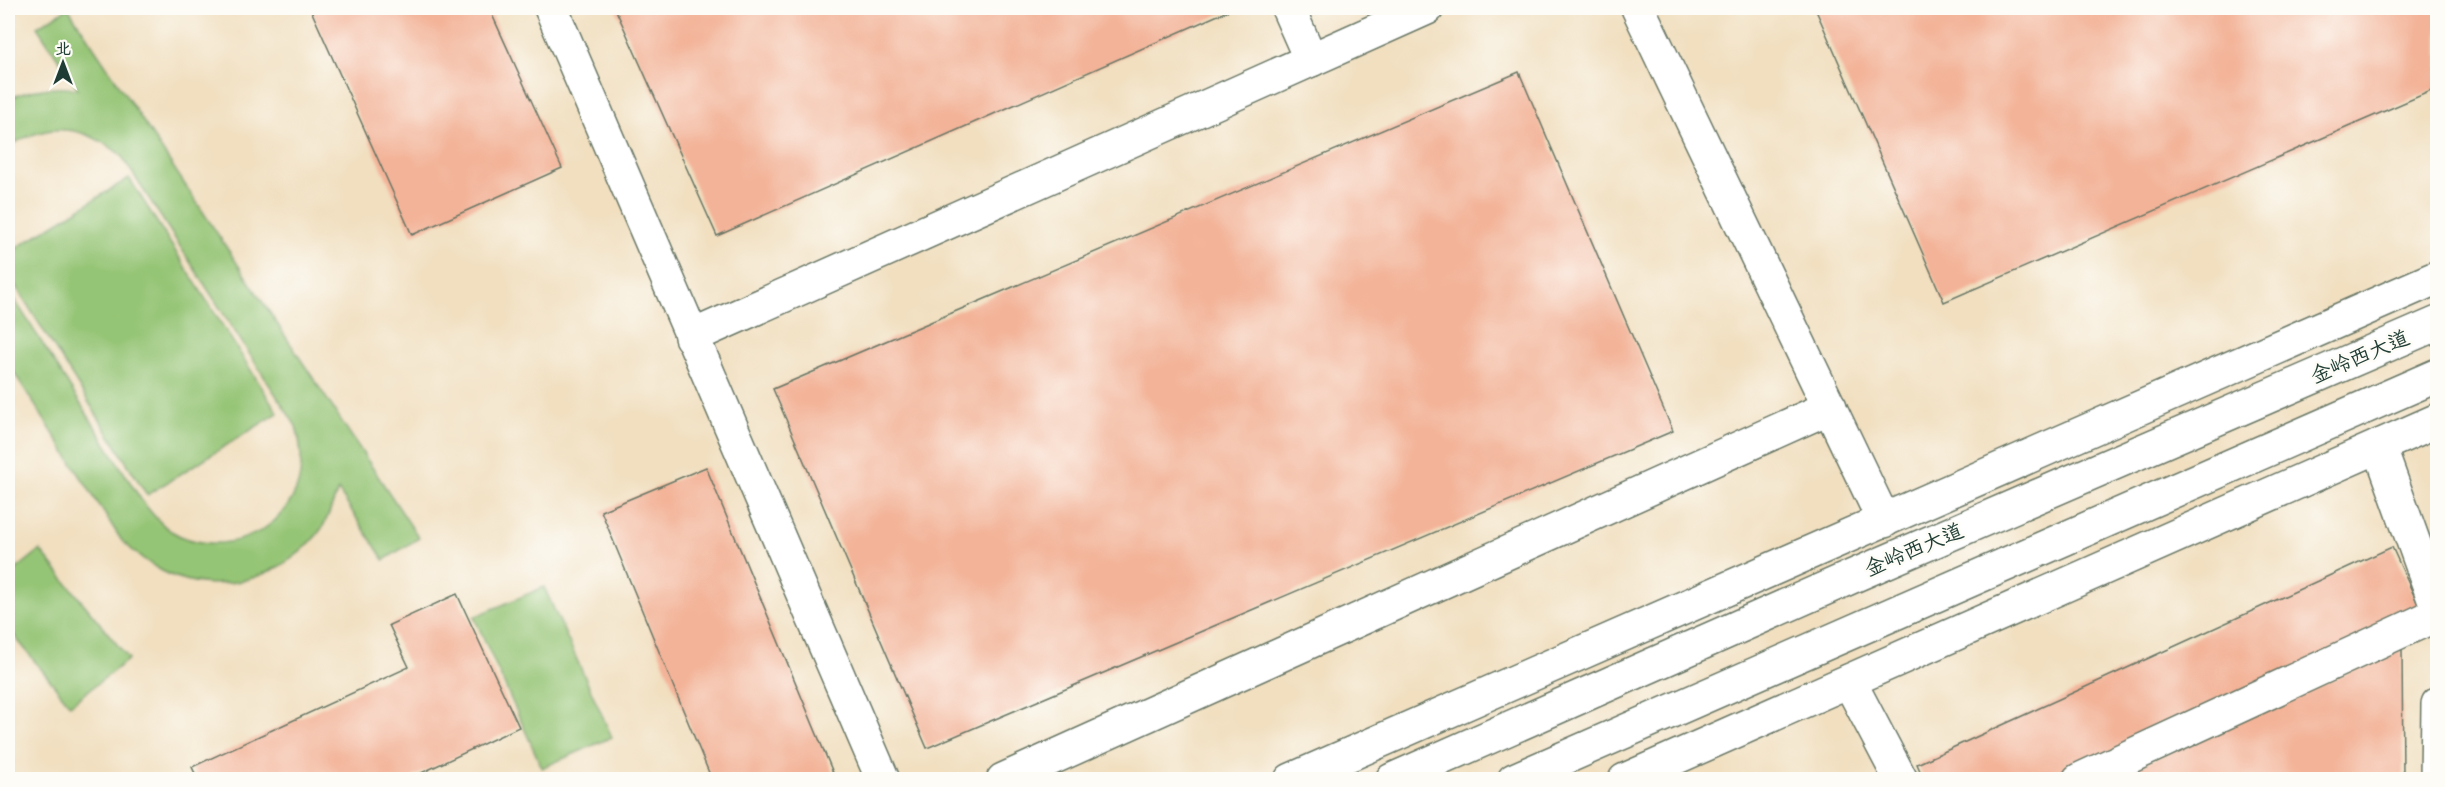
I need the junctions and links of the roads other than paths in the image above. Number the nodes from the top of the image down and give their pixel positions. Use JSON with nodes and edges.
{"nodes":[{"id":1,"x":551,"y":8,"type":"edge"},
{"id":2,"x":1288,"y":8,"type":"edge"},
{"id":3,"x":1427,"y":8,"type":"edge"},
{"id":4,"x":1638,"y":8,"type":"edge"},
{"id":5,"x":1311,"y":60,"type":"junction"},
{"id":6,"x":2438,"y":277,"type":"edge"},
{"id":7,"x":2438,"y":323,"type":"edge"},
{"id":8,"x":691,"y":337,"type":"junction"},
{"id":9,"x":2438,"y":375,"type":"edge"},
{"id":10,"x":1830,"y":407,"type":"junction"},
{"id":11,"x":2438,"y":420,"type":"edge"},
{"id":12,"x":2379,"y":446,"type":"junction"},
{"id":13,"x":1884,"y":521,"type":"junction"},
{"id":14,"x":2438,"y":612,"type":"edge"},
{"id":15,"x":1849,"y":681,"type":"junction"},
{"id":16,"x":2438,"y":704,"type":"edge"},
{"id":17,"x":884,"y":780,"type":"edge"},
{"id":18,"x":1003,"y":780,"type":"edge"},
{"id":19,"x":1291,"y":780,"type":"edge"},
{"id":20,"x":1392,"y":780,"type":"edge"},
{"id":21,"x":1514,"y":780,"type":"edge"},
{"id":22,"x":1625,"y":780,"type":"edge"},
{"id":23,"x":1901,"y":780,"type":"edge"},
{"id":24,"x":2079,"y":780,"type":"edge"},
{"id":25,"x":2437,"y":780,"type":"edge"}],
"edges":[{"from":1,"to":8,"type":"street"},
{"from":2,"to":5,"type":"street"},
{"from":3,"to":5,"type":"street"},
{"from":4,"to":10,"type":"street"},
{"from":5,"to":8,"type":"street"},
{"from":6,"to":13,"type":"street"},
{"from":7,"to":20,"type":"street","name":"金岭西大道"},
{"from":8,"to":17,"type":"street"},
{"from":9,"to":21,"type":"street"},
{"from":10,"to":13,"type":"street"},
{"from":10,"to":18,"type":"street"},
{"from":11,"to":12,"type":"street"},
{"from":12,"to":14,"type":"street"},
{"from":12,"to":15,"type":"street"},
{"from":13,"to":19,"type":"street"},
{"from":14,"to":24,"type":"street"},
{"from":15,"to":22,"type":"street"},
{"from":15,"to":23,"type":"street"},
{"from":16,"to":25,"type":"street"}]}
